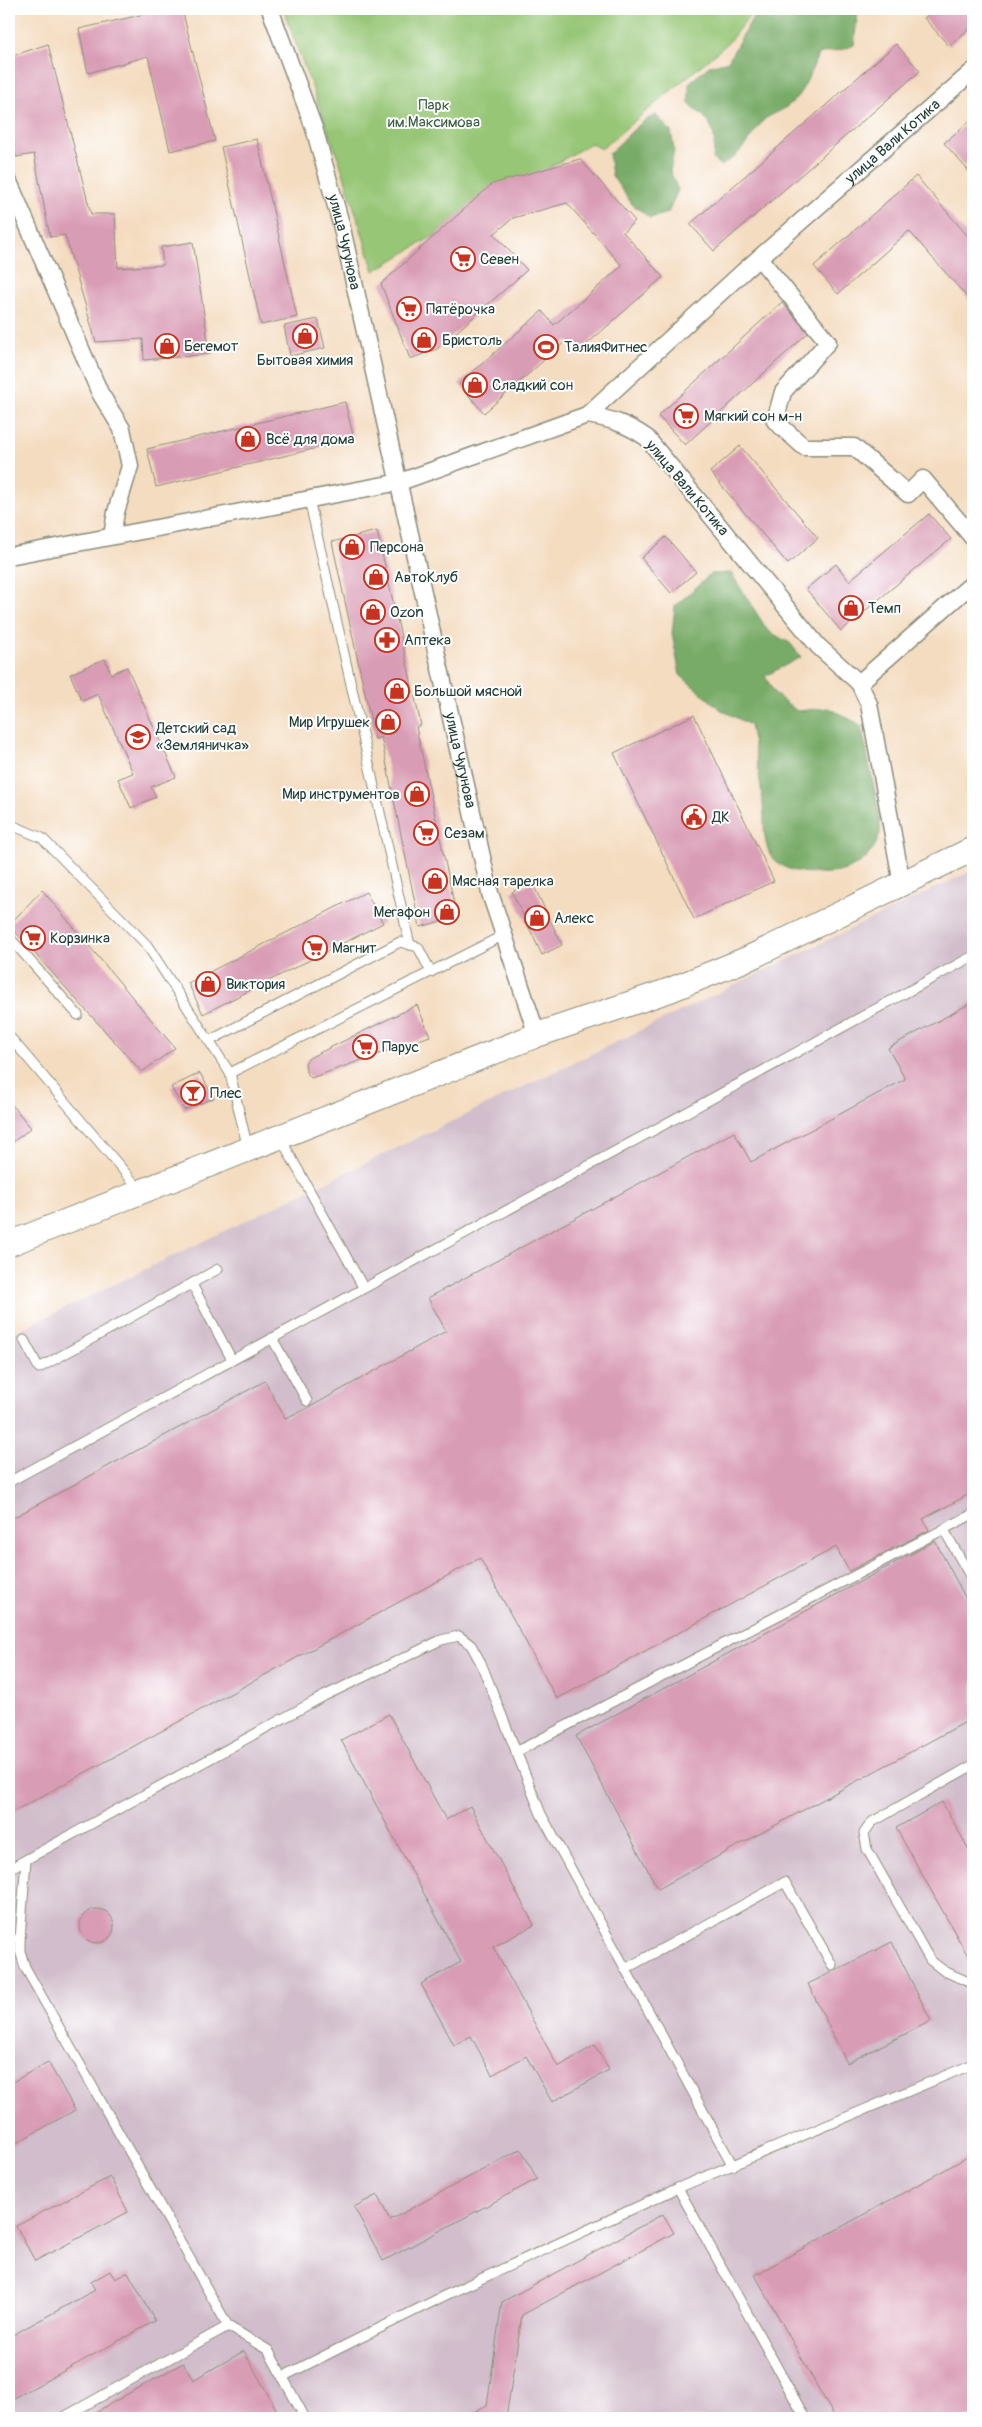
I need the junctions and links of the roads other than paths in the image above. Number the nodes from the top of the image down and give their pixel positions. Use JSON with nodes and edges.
{"nodes":[{"id":1,"x":270,"y":9,"type":"edge"},
{"id":2,"x":973,"y":71,"type":"edge"},
{"id":3,"x":9,"y":182,"type":"edge"},
{"id":4,"x":760,"y":258,"type":"junction"},
{"id":5,"x":587,"y":415,"type":"junction"},
{"id":6,"x":400,"y":482,"type":"junction"},
{"id":7,"x":309,"y":499,"type":"junction"},
{"id":8,"x":112,"y":536,"type":"junction"},
{"id":9,"x":973,"y":538,"type":"edge"},
{"id":10,"x":9,"y":556,"type":"edge"},
{"id":11,"x":973,"y":583,"type":"edge"},
{"id":12,"x":859,"y":683,"type":"junction"},
{"id":13,"x":9,"y":824,"type":"edge"},
{"id":14,"x":973,"y":849,"type":"edge"},
{"id":15,"x":902,"y":884,"type":"junction"},
{"id":16,"x":504,"y":936,"type":"junction"},
{"id":17,"x":9,"y":937,"type":"edge"},
{"id":18,"x":410,"y":945,"type":"junction"},
{"id":19,"x":973,"y":956,"type":"edge"},
{"id":20,"x":431,"y":972,"type":"junction"},
{"id":21,"x":78,"y":1015,"type":"dead end"},
{"id":22,"x":537,"y":1035,"type":"junction"},
{"id":23,"x":9,"y":1036,"type":"edge"},
{"id":24,"x":209,"y":1041,"type":"junction"},
{"id":25,"x":230,"y":1073,"type":"junction"},
{"id":26,"x":280,"y":1138,"type":"junction"},
{"id":27,"x":248,"y":1150,"type":"junction"},
{"id":28,"x":142,"y":1192,"type":"junction"},
{"id":29,"x":9,"y":1244,"type":"edge"},
{"id":30,"x":218,"y":1269,"type":"dead end"},
{"id":31,"x":192,"y":1284,"type":"junction"},
{"id":32,"x":362,"y":1288,"type":"junction"},
{"id":33,"x":272,"y":1338,"type":"junction"},
{"id":34,"x":24,"y":1340,"type":"dead end"},
{"id":35,"x":232,"y":1360,"type":"junction"},
{"id":36,"x":307,"y":1401,"type":"dead end"},
{"id":37,"x":9,"y":1482,"type":"edge"},
{"id":38,"x":973,"y":1514,"type":"edge"},
{"id":39,"x":944,"y":1530,"type":"junction"},
{"id":40,"x":973,"y":1581,"type":"edge"},
{"id":41,"x":516,"y":1752,"type":"junction"},
{"id":42,"x":973,"y":1765,"type":"edge"},
{"id":43,"x":26,"y":1860,"type":"junction"},
{"id":44,"x":9,"y":1869,"type":"edge"},
{"id":45,"x":9,"y":1939,"type":"edge"},
{"id":46,"x":20,"y":1939,"type":"junction"},
{"id":47,"x":832,"y":1965,"type":"dead end"},
{"id":48,"x":625,"y":1969,"type":"junction"},
{"id":49,"x":973,"y":1984,"type":"edge"},
{"id":50,"x":973,"y":2064,"type":"edge"},
{"id":51,"x":733,"y":2166,"type":"junction"},
{"id":52,"x":678,"y":2188,"type":"junction"},
{"id":53,"x":228,"y":2326,"type":"junction"},
{"id":54,"x":282,"y":2376,"type":"junction"},
{"id":55,"x":62,"y":2418,"type":"edge"},
{"id":56,"x":304,"y":2418,"type":"edge"},
{"id":57,"x":805,"y":2418,"type":"edge"}],
"edges":[{"from":1,"to":6,"type":"street","name":"улица Чугунова"},
{"from":2,"to":4,"type":"street","name":"улица Вали Котика"},
{"from":3,"to":8,"type":"street"},
{"from":4,"to":5,"type":"street","name":"улица Вали Котика"},
{"from":4,"to":9,"type":"street"},
{"from":5,"to":6,"type":"street"},
{"from":5,"to":12,"type":"street","name":"улица Вали Котика"},
{"from":6,"to":7,"type":"street"},
{"from":6,"to":16,"type":"street","name":"улица Чугунова"},
{"from":7,"to":8,"type":"street"},
{"from":7,"to":18,"type":"lane"},
{"from":8,"to":10,"type":"street"},
{"from":11,"to":12,"type":"street"},
{"from":12,"to":15,"type":"street","name":"улица Вали Котика"},
{"from":13,"to":24,"type":"lane"},
{"from":14,"to":15,"type":"main road"},
{"from":15,"to":22,"type":"main road"},
{"from":16,"to":20,"type":"lane"},
{"from":16,"to":22,"type":"street","name":"улица Чугунова"},
{"from":17,"to":21,"type":"lane"},
{"from":18,"to":20,"type":"lane"},
{"from":18,"to":24,"type":"lane"},
{"from":19,"to":32,"type":"lane"},
{"from":20,"to":25,"type":"lane"},
{"from":22,"to":26,"type":"main road"},
{"from":23,"to":28,"type":"lane"},
{"from":24,"to":25,"type":"lane"},
{"from":25,"to":27,"type":"lane"},
{"from":26,"to":27,"type":"main road"},
{"from":26,"to":32,"type":"lane"},
{"from":27,"to":28,"type":"main road"},
{"from":28,"to":29,"type":"main road"},
{"from":30,"to":31,"type":"lane"},
{"from":31,"to":34,"type":"lane"},
{"from":31,"to":35,"type":"lane"},
{"from":32,"to":33,"type":"lane"},
{"from":33,"to":35,"type":"lane"},
{"from":33,"to":36,"type":"lane"},
{"from":35,"to":37,"type":"lane"},
{"from":38,"to":39,"type":"lane"},
{"from":39,"to":40,"type":"lane"},
{"from":39,"to":41,"type":"lane"},
{"from":41,"to":43,"type":"lane"},
{"from":41,"to":48,"type":"lane"},
{"from":42,"to":49,"type":"lane"},
{"from":43,"to":44,"type":"lane"},
{"from":43,"to":46,"type":"lane"},
{"from":45,"to":46,"type":"lane"},
{"from":46,"to":53,"type":"lane"},
{"from":47,"to":48,"type":"lane"},
{"from":48,"to":51,"type":"lane"},
{"from":50,"to":51,"type":"lane"},
{"from":51,"to":52,"type":"lane"},
{"from":52,"to":54,"type":"lane"},
{"from":52,"to":57,"type":"lane"},
{"from":53,"to":54,"type":"lane"},
{"from":53,"to":55,"type":"lane"},
{"from":54,"to":56,"type":"lane"}]}
